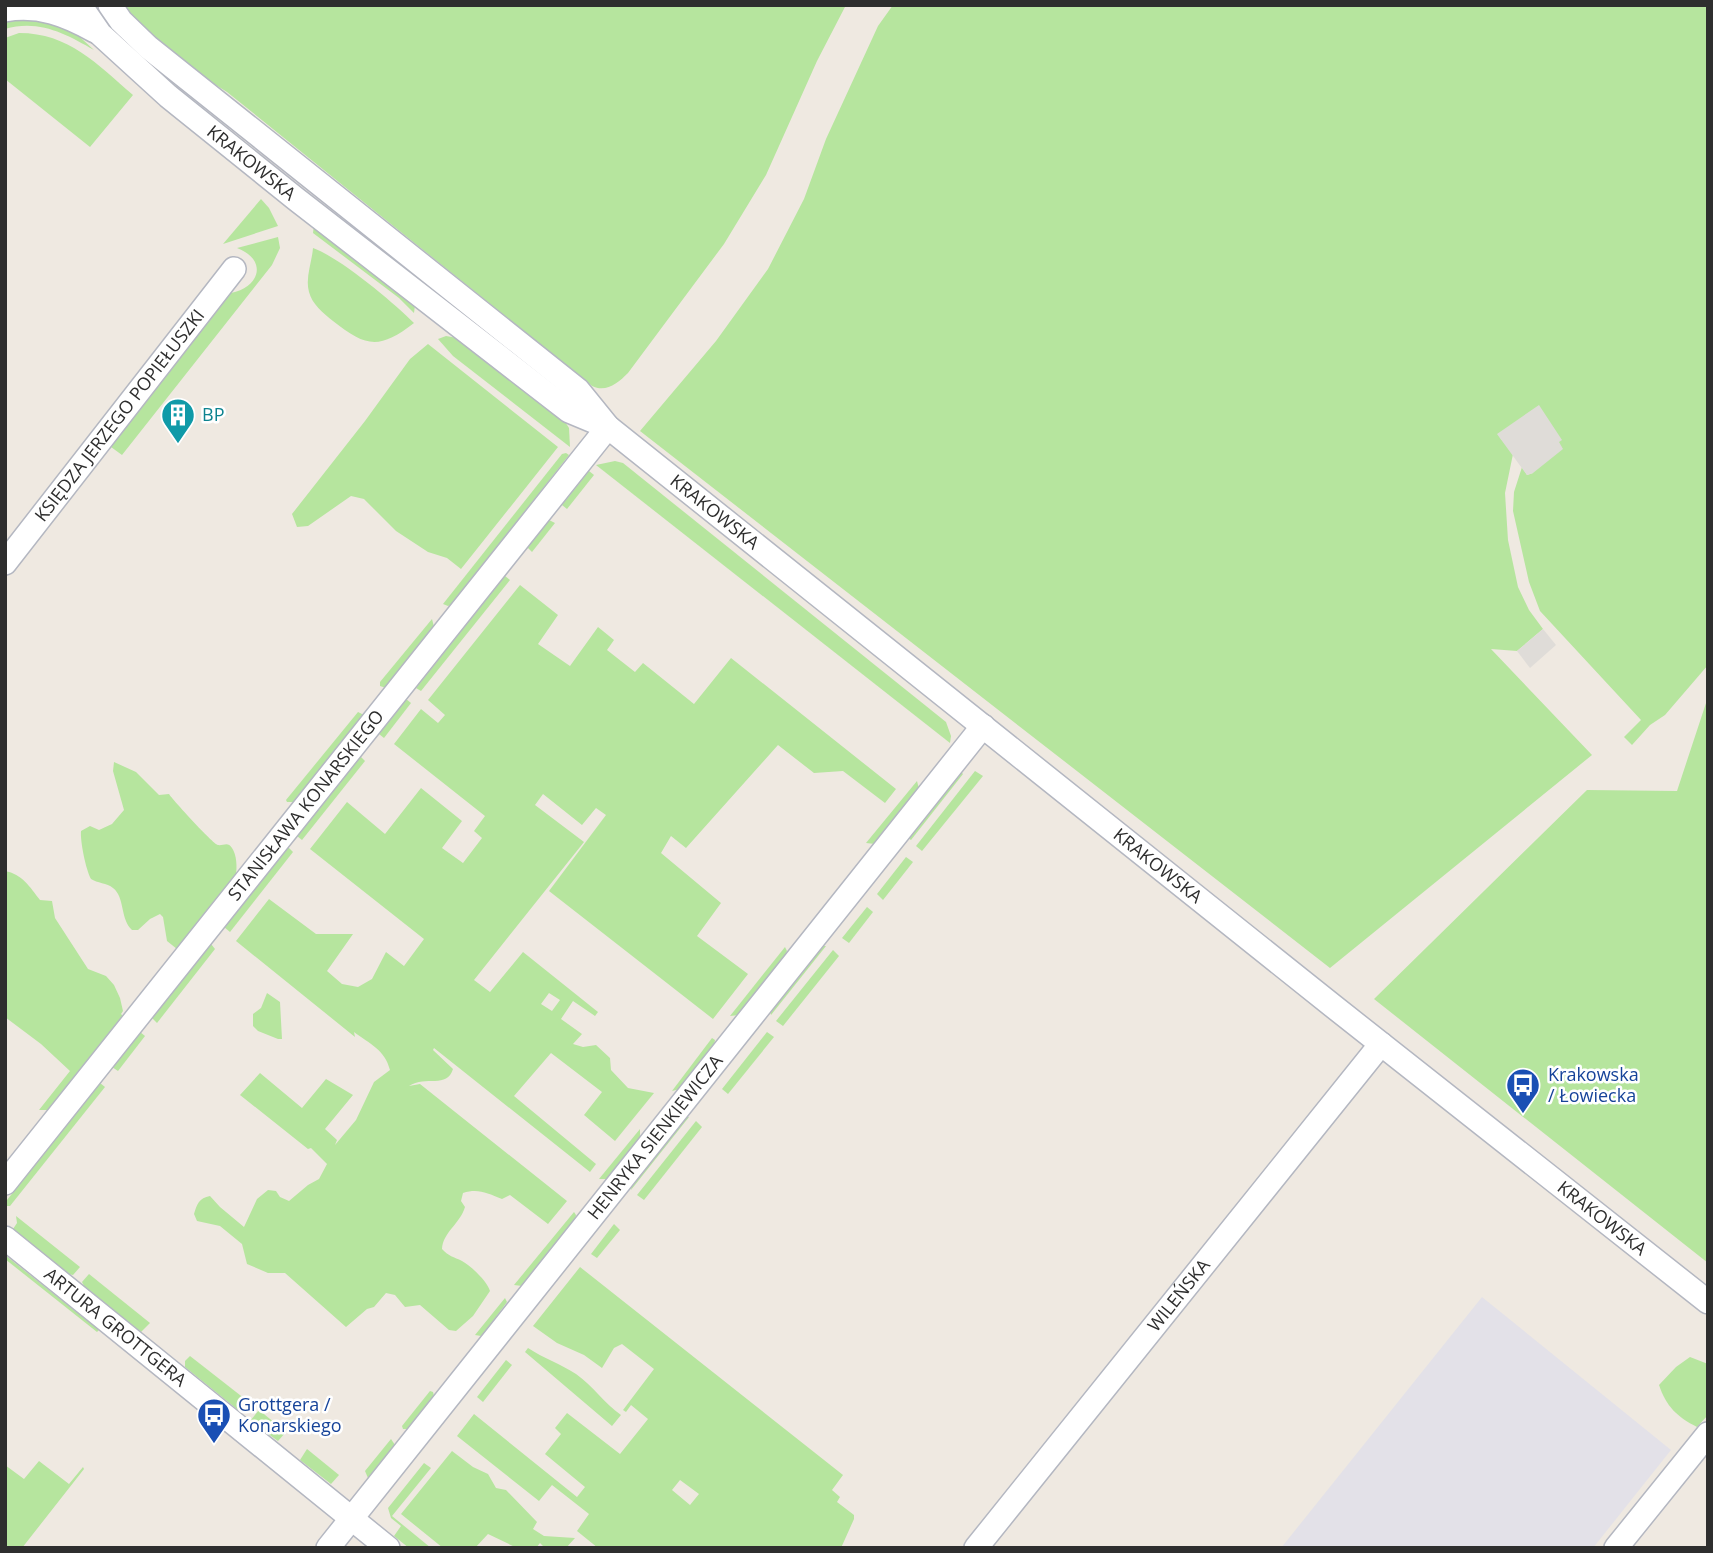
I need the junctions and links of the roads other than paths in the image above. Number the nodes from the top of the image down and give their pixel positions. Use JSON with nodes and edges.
{"nodes":[{"id":1,"x":80,"y":5,"type":"edge"},
{"id":2,"x":110,"y":5,"type":"edge"},
{"id":3,"x":5,"y":10,"type":"edge"},
{"id":4,"x":100,"y":34,"type":"junction"},
{"id":5,"x":417,"y":260,"type":"junction"},
{"id":6,"x":234,"y":269,"type":"dead end"},
{"id":7,"x":424,"y":298,"type":"junction"},
{"id":8,"x":608,"y":427,"type":"junction"},
{"id":9,"x":5,"y":563,"type":"edge"},
{"id":10,"x":983,"y":726,"type":"junction"},
{"id":11,"x":1381,"y":1044,"type":"junction"},
{"id":12,"x":5,"y":1183,"type":"edge"},
{"id":13,"x":5,"y":1238,"type":"edge"},
{"id":14,"x":1708,"y":1302,"type":"edge"},
{"id":15,"x":1708,"y":1434,"type":"edge"},
{"id":16,"x":352,"y":1518,"type":"junction"},
{"id":17,"x":328,"y":1548,"type":"edge"},
{"id":18,"x":388,"y":1548,"type":"edge"},
{"id":19,"x":976,"y":1548,"type":"edge"},
{"id":20,"x":1616,"y":1548,"type":"edge"}],
"edges":[{"from":1,"to":4,"type":"street","name":"KRAKOWSKA"},
{"from":2,"to":5,"type":"street","name":"KRAKOWSKA"},
{"from":3,"to":4,"type":"street"},
{"from":4,"to":7,"type":"street","name":"KRAKOWSKA"},
{"from":5,"to":7,"type":"street"},
{"from":5,"to":8,"type":"street","name":"KRAKOWSKA"},
{"from":6,"to":9,"type":"street","name":"KSIĘDZA JERZEGO POPIEŁUSZKI"},
{"from":7,"to":8,"type":"street","name":"KRAKOWSKA"},
{"from":8,"to":10,"type":"street","name":"KRAKOWSKA"},
{"from":8,"to":12,"type":"street","name":"STANISŁAWA KONARSKIEGO"},
{"from":10,"to":11,"type":"street","name":"KRAKOWSKA"},
{"from":10,"to":16,"type":"street","name":"HENRYKA SIENKIEWICZA"},
{"from":11,"to":14,"type":"street","name":"KRAKOWSKA"},
{"from":11,"to":19,"type":"street","name":"WILEŃSKA"},
{"from":13,"to":16,"type":"street","name":"ARTURA GROTTGERA"},
{"from":15,"to":20,"type":"street"},
{"from":16,"to":17,"type":"street","name":"HENRYKA SIENKIEWICZA"},
{"from":16,"to":18,"type":"street","name":"ARTURA GROTTGERA"}]}
